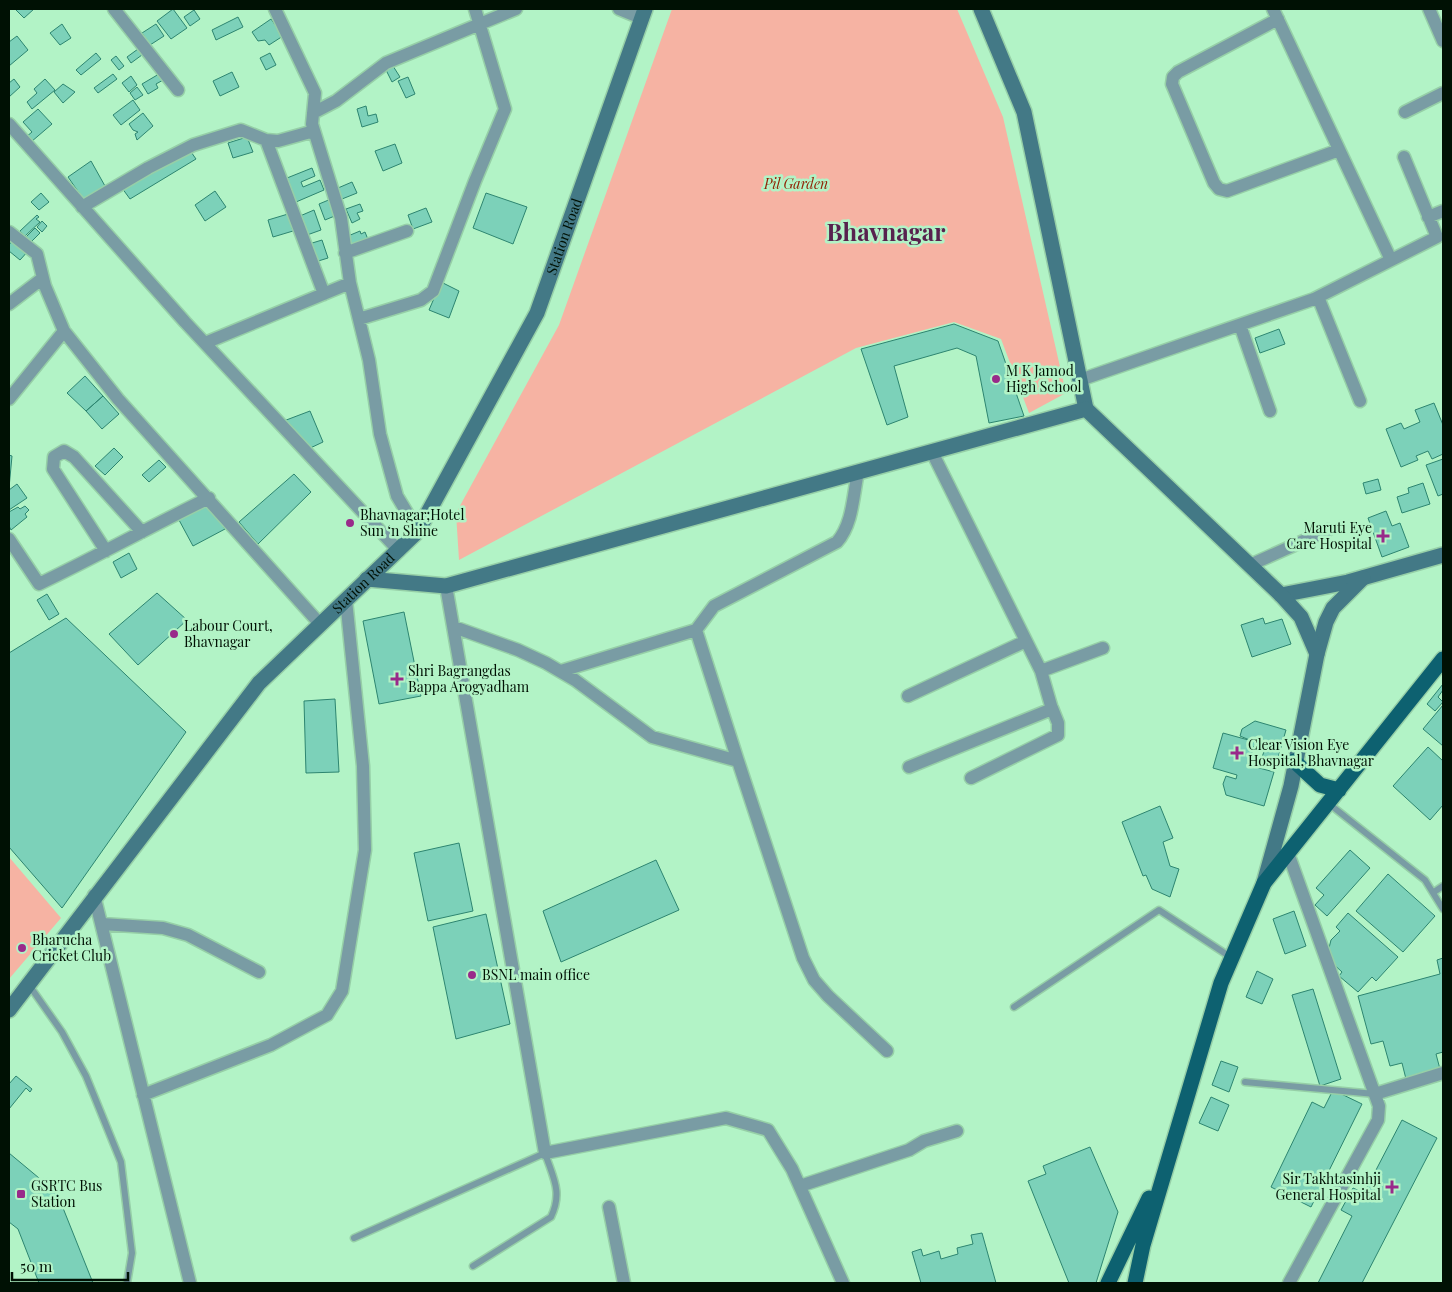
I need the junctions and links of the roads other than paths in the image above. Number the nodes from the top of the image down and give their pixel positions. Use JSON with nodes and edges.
{"nodes":[{"id":1,"x":114,"y":9,"type":"edge"},
{"id":2,"x":275,"y":9,"type":"edge"},
{"id":3,"x":476,"y":9,"type":"edge"},
{"id":4,"x":516,"y":9,"type":"edge"},
{"id":5,"x":619,"y":9,"type":"edge"},
{"id":6,"x":981,"y":9,"type":"edge"},
{"id":7,"x":1429,"y":9,"type":"edge"},
{"id":8,"x":643,"y":13,"type":"edge"},
{"id":9,"x":1275,"y":14,"type":"edge"},
{"id":10,"x":481,"y":24,"type":"junction"},
{"id":11,"x":1443,"y":41,"type":"edge"},
{"id":12,"x":178,"y":90,"type":"dead end"},
{"id":13,"x":1443,"y":94,"type":"edge"},
{"id":14,"x":1405,"y":112,"type":"dead end"},
{"id":15,"x":313,"y":113,"type":"junction"},
{"id":16,"x":9,"y":124,"type":"edge"},
{"id":17,"x":314,"y":132,"type":"junction"},
{"id":18,"x":266,"y":140,"type":"junction"},
{"id":19,"x":1339,"y":150,"type":"junction"},
{"id":20,"x":1404,"y":157,"type":"dead end"},
{"id":21,"x":82,"y":207,"type":"junction"},
{"id":22,"x":1443,"y":211,"type":"edge"},
{"id":23,"x":1428,"y":217,"type":"junction"},
{"id":24,"x":407,"y":231,"type":"dead end"},
{"id":25,"x":9,"y":232,"type":"edge"},
{"id":26,"x":346,"y":254,"type":"junction"},
{"id":27,"x":1391,"y":260,"type":"junction"},
{"id":28,"x":350,"y":283,"type":"junction"},
{"id":29,"x":45,"y":286,"type":"junction"},
{"id":30,"x":324,"y":294,"type":"junction"},
{"id":31,"x":1318,"y":297,"type":"junction"},
{"id":32,"x":9,"y":304,"type":"edge"},
{"id":33,"x":359,"y":320,"type":"junction"},
{"id":34,"x":1240,"y":325,"type":"junction"},
{"id":35,"x":64,"y":330,"type":"junction"},
{"id":36,"x":205,"y":343,"type":"junction"},
{"id":37,"x":1080,"y":380,"type":"junction"},
{"id":38,"x":9,"y":399,"type":"edge"},
{"id":39,"x":1360,"y":401,"type":"dead end"},
{"id":40,"x":1086,"y":409,"type":"junction"},
{"id":41,"x":1270,"y":411,"type":"dead end"},
{"id":42,"x":932,"y":452,"type":"junction"},
{"id":43,"x":858,"y":472,"type":"junction"},
{"id":44,"x":209,"y":498,"type":"junction"},
{"id":45,"x":1328,"y":530,"type":"dead end"},
{"id":46,"x":418,"y":531,"type":"junction"},
{"id":47,"x":142,"y":532,"type":"junction"},
{"id":48,"x":9,"y":539,"type":"edge"},
{"id":49,"x":399,"y":551,"type":"junction"},
{"id":50,"x":106,"y":552,"type":"junction"},
{"id":51,"x":1443,"y":555,"type":"edge"},
{"id":52,"x":1250,"y":564,"type":"junction"},
{"id":53,"x":1364,"y":577,"type":"junction"},
{"id":54,"x":367,"y":579,"type":"junction"},
{"id":55,"x":446,"y":586,"type":"junction"},
{"id":56,"x":1281,"y":595,"type":"junction"},
{"id":57,"x":346,"y":600,"type":"junction"},
{"id":58,"x":320,"y":624,"type":"junction"},
{"id":59,"x":454,"y":627,"type":"junction"},
{"id":60,"x":696,"y":630,"type":"junction"},
{"id":61,"x":1026,"y":641,"type":"junction"},
{"id":62,"x":1103,"y":648,"type":"dead end"},
{"id":63,"x":1317,"y":654,"type":"junction"},
{"id":64,"x":1443,"y":659,"type":"edge"},
{"id":65,"x":561,"y":671,"type":"junction"},
{"id":66,"x":1041,"y":671,"type":"junction"},
{"id":67,"x":908,"y":696,"type":"dead end"},
{"id":68,"x":1052,"y":708,"type":"junction"},
{"id":69,"x":738,"y":761,"type":"junction"},
{"id":70,"x":1294,"y":761,"type":"junction"},
{"id":71,"x":909,"y":767,"type":"dead end"},
{"id":72,"x":971,"y":778,"type":"dead end"},
{"id":73,"x":1338,"y":790,"type":"junction"},
{"id":74,"x":1328,"y":803,"type":"junction"},
{"id":75,"x":1288,"y":853,"type":"junction"},
{"id":76,"x":1264,"y":883,"type":"junction"},
{"id":77,"x":1443,"y":886,"type":"edge"},
{"id":78,"x":1434,"y":892,"type":"junction"},
{"id":79,"x":94,"y":895,"type":"junction"},
{"id":80,"x":1443,"y":909,"type":"edge"},
{"id":81,"x":102,"y":924,"type":"junction"},
{"id":82,"x":1232,"y":958,"type":"junction"},
{"id":83,"x":259,"y":972,"type":"dead end"},
{"id":84,"x":30,"y":985,"type":"junction"},
{"id":85,"x":1014,"y":1007,"type":"dead end"},
{"id":86,"x":9,"y":1010,"type":"edge"},
{"id":87,"x":887,"y":1051,"type":"dead end"},
{"id":88,"x":1443,"y":1073,"type":"edge"},
{"id":89,"x":1245,"y":1082,"type":"dead end"},
{"id":90,"x":1375,"y":1094,"type":"junction"},
{"id":91,"x":143,"y":1095,"type":"junction"},
{"id":92,"x":957,"y":1131,"type":"dead end"},
{"id":93,"x":545,"y":1153,"type":"junction"},
{"id":94,"x":1167,"y":1164,"type":"junction"},
{"id":95,"x":800,"y":1186,"type":"junction"},
{"id":96,"x":610,"y":1207,"type":"dead end"},
{"id":97,"x":354,"y":1238,"type":"dead end"},
{"id":98,"x":473,"y":1266,"type":"dead end"},
{"id":99,"x":127,"y":1283,"type":"edge"},
{"id":100,"x":190,"y":1283,"type":"edge"},
{"id":101,"x":624,"y":1283,"type":"edge"},
{"id":102,"x":843,"y":1283,"type":"edge"},
{"id":103,"x":1108,"y":1283,"type":"edge"},
{"id":104,"x":1135,"y":1283,"type":"edge"},
{"id":105,"x":1289,"y":1283,"type":"edge"}],
"edges":[{"from":1,"to":12,"type":"street"},
{"from":2,"to":15,"type":"street"},
{"from":3,"to":10,"type":"street"},
{"from":4,"to":10,"type":"street"},
{"from":5,"to":8,"type":"street"},
{"from":6,"to":37,"type":"main road"},
{"from":7,"to":11,"type":"street"},
{"from":8,"to":46,"type":"main road","name":"Station Road"},
{"from":9,"to":19,"type":"street"},
{"from":9,"to":19,"type":"street"},
{"from":10,"to":15,"type":"street"},
{"from":10,"to":33,"type":"street"},
{"from":13,"to":14,"type":"street"},
{"from":15,"to":17,"type":"street"},
{"from":16,"to":21,"type":"street"},
{"from":17,"to":18,"type":"street"},
{"from":17,"to":26,"type":"street"},
{"from":18,"to":21,"type":"street"},
{"from":18,"to":30,"type":"street"},
{"from":19,"to":27,"type":"street"},
{"from":20,"to":23,"type":"street"},
{"from":21,"to":36,"type":"street"},
{"from":22,"to":23,"type":"street"},
{"from":23,"to":27,"type":"street"},
{"from":24,"to":26,"type":"street"},
{"from":25,"to":29,"type":"street"},
{"from":26,"to":28,"type":"street"},
{"from":27,"to":31,"type":"street"},
{"from":28,"to":30,"type":"street"},
{"from":28,"to":33,"type":"street"},
{"from":29,"to":32,"type":"street"},
{"from":29,"to":35,"type":"street"},
{"from":30,"to":36,"type":"street"},
{"from":31,"to":34,"type":"street"},
{"from":31,"to":39,"type":"street"},
{"from":33,"to":46,"type":"street"},
{"from":34,"to":37,"type":"street"},
{"from":34,"to":41,"type":"street"},
{"from":35,"to":38,"type":"street"},
{"from":35,"to":44,"type":"street"},
{"from":36,"to":49,"type":"street"},
{"from":37,"to":40,"type":"main road"},
{"from":40,"to":42,"type":"main road"},
{"from":40,"to":52,"type":"main road"},
{"from":42,"to":43,"type":"main road"},
{"from":42,"to":61,"type":"street"},
{"from":43,"to":55,"type":"main road"},
{"from":43,"to":60,"type":"street"},
{"from":44,"to":47,"type":"street"},
{"from":44,"to":58,"type":"street"},
{"from":45,"to":52,"type":"street"},
{"from":46,"to":49,"type":"main road","name":"Station Road"},
{"from":47,"to":50,"type":"street"},
{"from":47,"to":50,"type":"street"},
{"from":48,"to":50,"type":"street"},
{"from":49,"to":54,"type":"main road","name":"Station Road"},
{"from":51,"to":53,"type":"main road"},
{"from":52,"to":56,"type":"main road"},
{"from":53,"to":56,"type":"main road"},
{"from":53,"to":63,"type":"main road"},
{"from":54,"to":55,"type":"main road"},
{"from":54,"to":57,"type":"main road","name":"Station Road"},
{"from":55,"to":59,"type":"street"},
{"from":56,"to":63,"type":"main road"},
{"from":57,"to":58,"type":"main road","name":"Station Road"},
{"from":57,"to":91,"type":"street"},
{"from":58,"to":79,"type":"main road","name":"Station Road"},
{"from":59,"to":65,"type":"street"},
{"from":59,"to":93,"type":"street"},
{"from":60,"to":65,"type":"street"},
{"from":60,"to":69,"type":"street"},
{"from":61,"to":66,"type":"street"},
{"from":61,"to":67,"type":"street"},
{"from":62,"to":66,"type":"street"},
{"from":63,"to":70,"type":"main road"},
{"from":64,"to":73,"type":"main road"},
{"from":65,"to":69,"type":"street"},
{"from":66,"to":68,"type":"street"},
{"from":68,"to":71,"type":"street"},
{"from":68,"to":72,"type":"street"},
{"from":69,"to":87,"type":"street"},
{"from":70,"to":73,"type":"main road"},
{"from":70,"to":76,"type":"main road"},
{"from":73,"to":74,"type":"main road"},
{"from":74,"to":75,"type":"main road"},
{"from":74,"to":78,"type":"lane"},
{"from":75,"to":76,"type":"main road"},
{"from":75,"to":90,"type":"street"},
{"from":76,"to":82,"type":"main road"},
{"from":77,"to":78,"type":"lane"},
{"from":78,"to":80,"type":"lane"},
{"from":79,"to":81,"type":"street"},
{"from":79,"to":84,"type":"main road","name":"Station Road"},
{"from":81,"to":83,"type":"street"},
{"from":81,"to":91,"type":"street"},
{"from":82,"to":85,"type":"lane"},
{"from":82,"to":94,"type":"main road"},
{"from":84,"to":86,"type":"main road","name":"Station Road"},
{"from":84,"to":99,"type":"lane"},
{"from":88,"to":90,"type":"street"},
{"from":89,"to":90,"type":"lane"},
{"from":90,"to":105,"type":"street"},
{"from":91,"to":100,"type":"street"},
{"from":92,"to":95,"type":"street"},
{"from":93,"to":95,"type":"street"},
{"from":93,"to":97,"type":"lane"},
{"from":93,"to":98,"type":"lane"},
{"from":94,"to":103,"type":"main road"},
{"from":94,"to":104,"type":"main road"},
{"from":95,"to":102,"type":"street"},
{"from":96,"to":101,"type":"street"}]}
